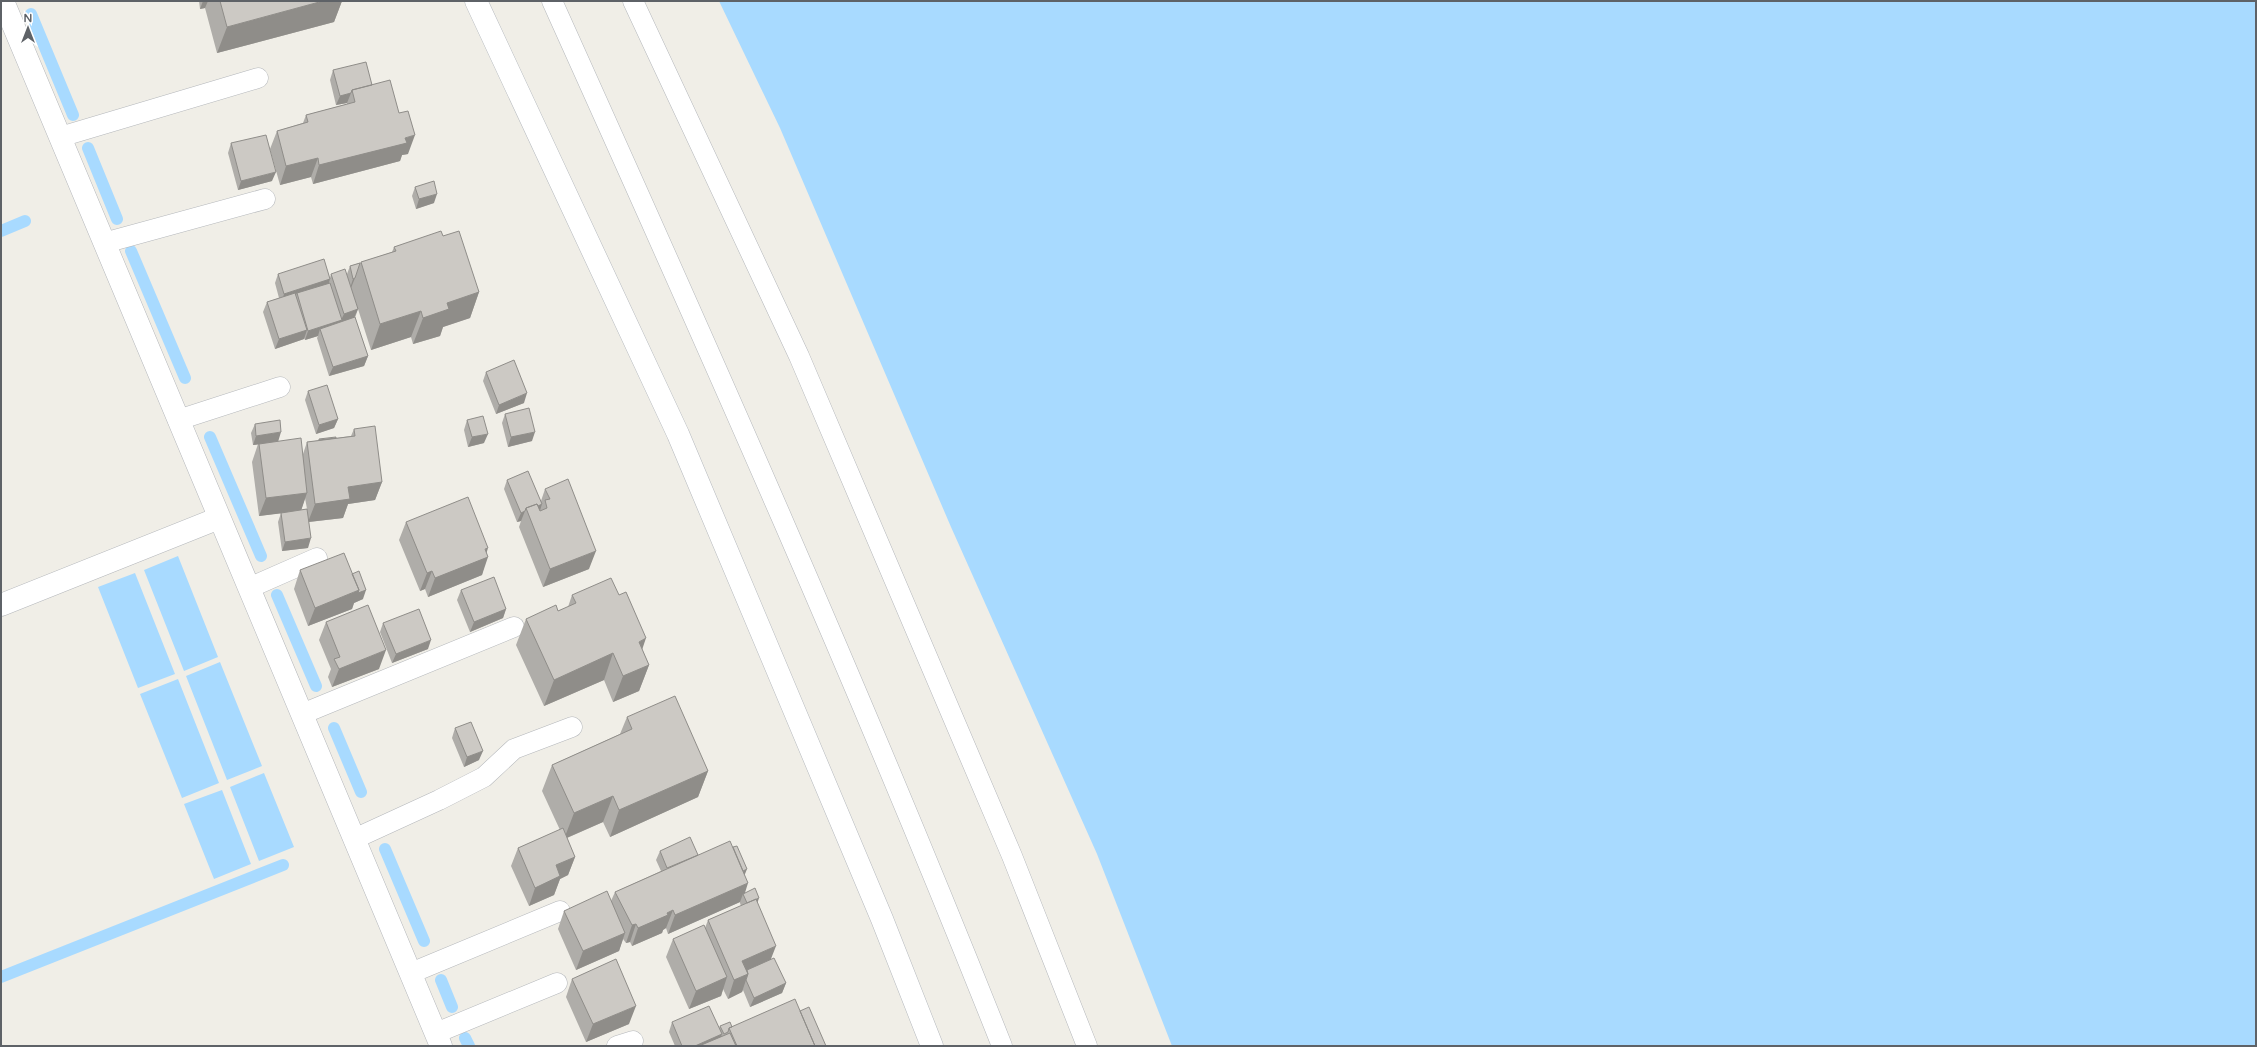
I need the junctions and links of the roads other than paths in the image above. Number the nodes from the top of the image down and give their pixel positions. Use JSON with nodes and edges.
{"nodes":[{"id":1,"x":3,"y":1,"type":"edge"},
{"id":2,"x":476,"y":1,"type":"edge"},
{"id":3,"x":552,"y":1,"type":"edge"},
{"id":4,"x":633,"y":1,"type":"edge"},
{"id":5,"x":258,"y":78,"type":"dead end"},
{"id":6,"x":60,"y":137,"type":"junction"},
{"id":7,"x":265,"y":199,"type":"dead end"},
{"id":8,"x":104,"y":243,"type":"junction"},
{"id":9,"x":280,"y":387,"type":"dead end"},
{"id":10,"x":178,"y":420,"type":"junction"},
{"id":11,"x":219,"y":518,"type":"junction"},
{"id":12,"x":317,"y":558,"type":"dead end"},
{"id":13,"x":249,"y":588,"type":"junction"},
{"id":14,"x":1,"y":605,"type":"edge"},
{"id":15,"x":514,"y":627,"type":"dead end"},
{"id":16,"x":302,"y":714,"type":"junction"},
{"id":17,"x":572,"y":727,"type":"dead end"},
{"id":18,"x":354,"y":839,"type":"junction"},
{"id":19,"x":560,"y":911,"type":"dead end"},
{"id":20,"x":411,"y":973,"type":"junction"},
{"id":21,"x":557,"y":983,"type":"dead end"},
{"id":22,"x":438,"y":1040,"type":"edge"},
{"id":23,"x":932,"y":1046,"type":"edge"},
{"id":24,"x":1002,"y":1046,"type":"edge"},
{"id":25,"x":1086,"y":1046,"type":"edge"}],
"edges":[{"from":1,"to":6,"type":"street"},
{"from":2,"to":23,"type":"street"},
{"from":3,"to":24,"type":"lane"},
{"from":4,"to":25,"type":"lane"},
{"from":5,"to":6,"type":"lane"},
{"from":6,"to":8,"type":"street"},
{"from":7,"to":8,"type":"lane"},
{"from":8,"to":10,"type":"street"},
{"from":9,"to":10,"type":"lane"},
{"from":10,"to":11,"type":"street"},
{"from":11,"to":13,"type":"street"},
{"from":11,"to":14,"type":"street"},
{"from":12,"to":13,"type":"lane"},
{"from":13,"to":16,"type":"street"},
{"from":15,"to":16,"type":"lane"},
{"from":16,"to":18,"type":"street"},
{"from":17,"to":18,"type":"lane"},
{"from":18,"to":20,"type":"street"},
{"from":19,"to":20,"type":"lane"},
{"from":20,"to":22,"type":"street"},
{"from":21,"to":22,"type":"lane"}]}
